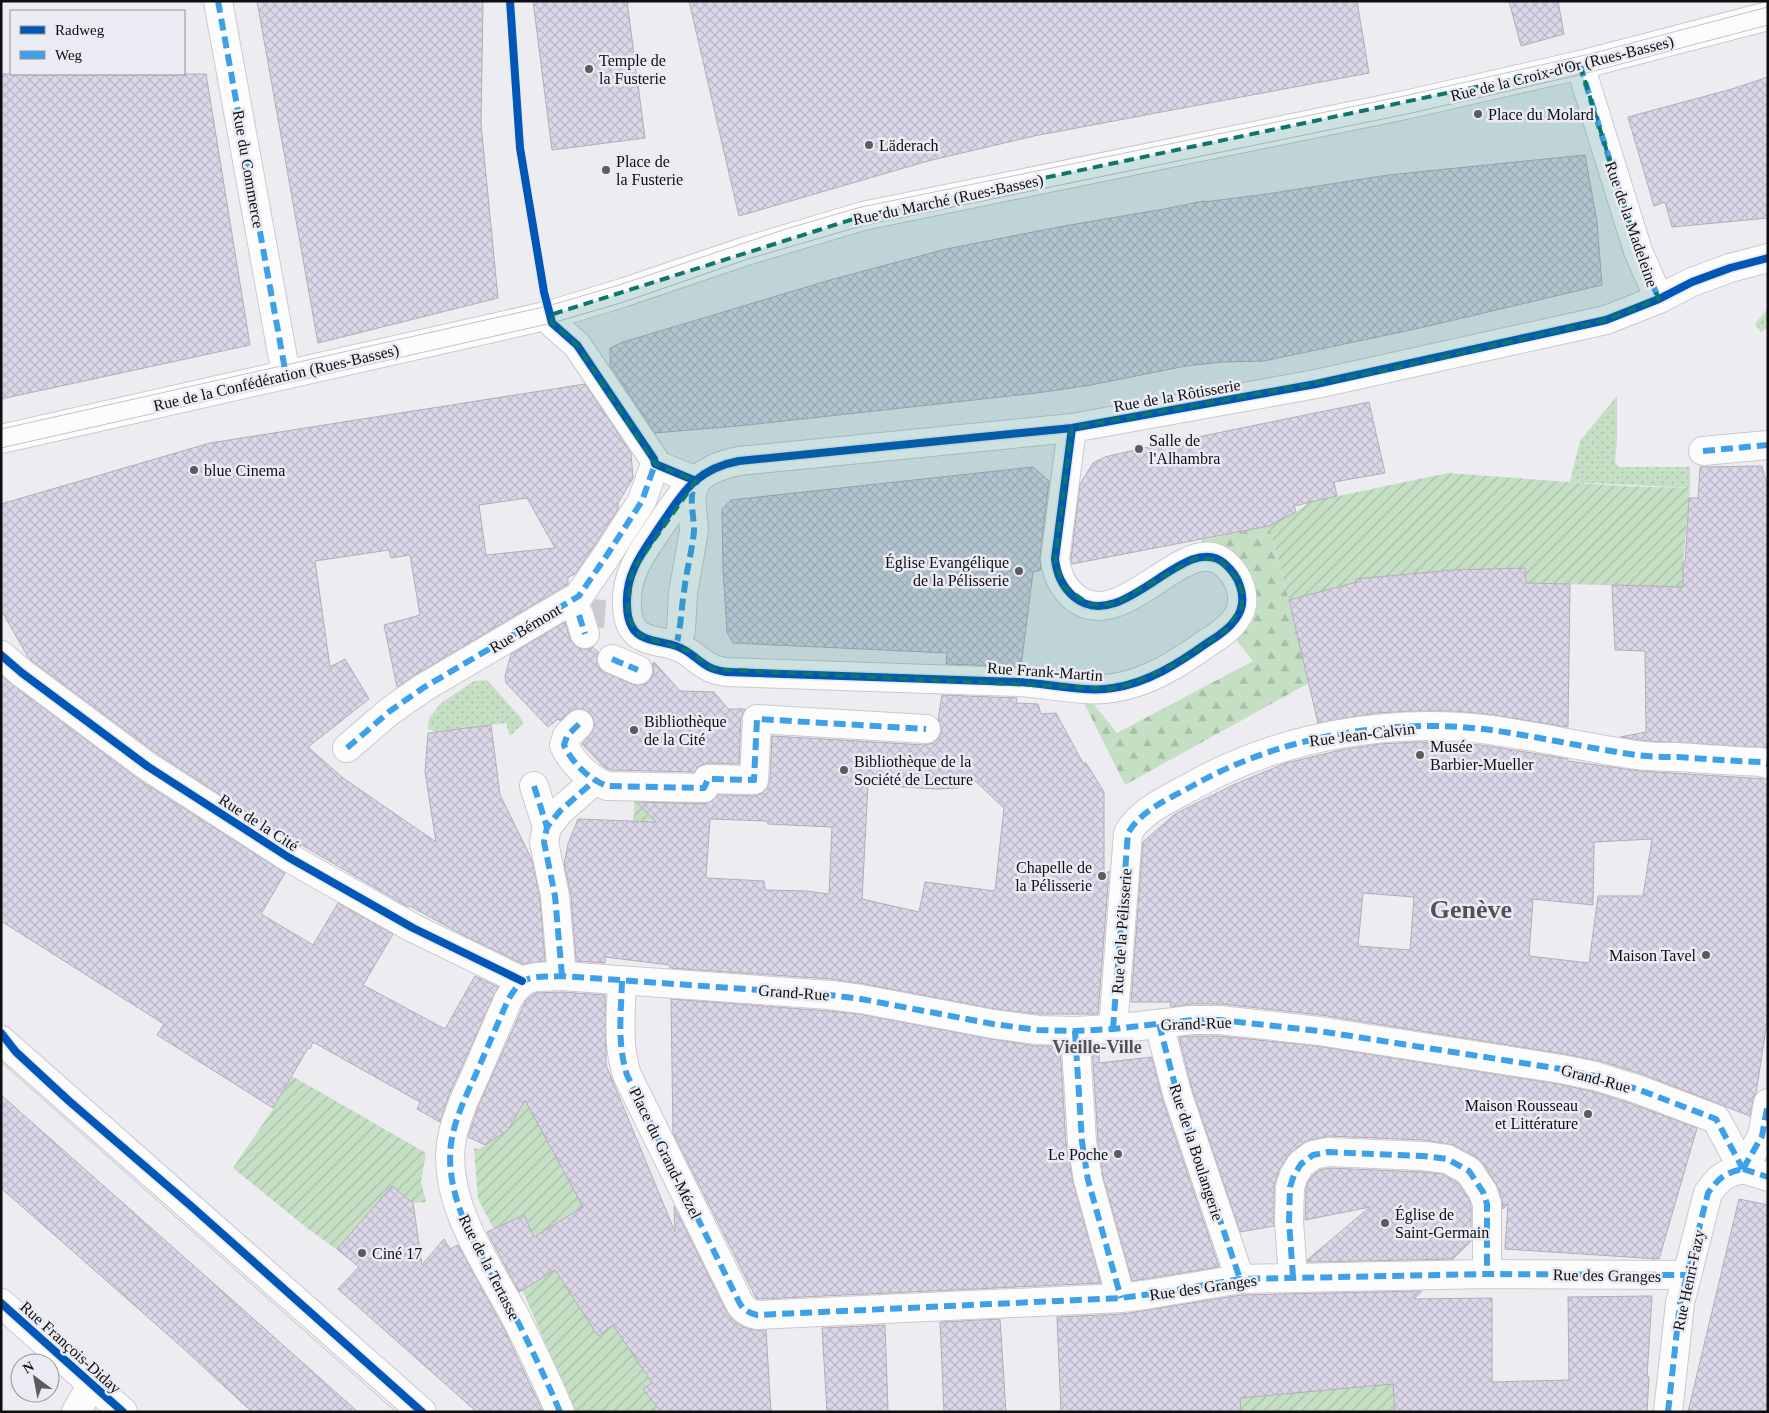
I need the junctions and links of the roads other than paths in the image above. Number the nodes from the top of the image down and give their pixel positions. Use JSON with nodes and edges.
{"nodes":[{"id":1,"x":218,"y":1,"type":"edge"},
{"id":2,"x":1768,"y":16,"type":"edge"},
{"id":3,"x":1580,"y":65,"type":"junction"},
{"id":4,"x":1355,"y":115,"type":"joint"},
{"id":5,"x":1768,"y":258,"type":"edge"},
{"id":6,"x":1658,"y":299,"type":"junction"},
{"id":7,"x":550,"y":314,"type":"junction"},
{"id":8,"x":286,"y":374,"type":"junction"},
{"id":9,"x":1072,"y":428,"type":"junction"},
{"id":10,"x":1,"y":439,"type":"edge"},
{"id":11,"x":1768,"y":445,"type":"edge"},
{"id":12,"x":1703,"y":451,"type":"dead end"},
{"id":13,"x":655,"y":464,"type":"junction"},
{"id":14,"x":696,"y":481,"type":"junction"},
{"id":15,"x":599,"y":619,"type":"joint"},
{"id":16,"x":676,"y":646,"type":"junction"},
{"id":17,"x":1,"y":655,"type":"edge"},
{"id":18,"x":612,"y":659,"type":"dead end"},
{"id":19,"x":638,"y":670,"type":"dead end"},
{"id":20,"x":579,"y":724,"type":"dead end"},
{"id":21,"x":926,"y":729,"type":"dead end"},
{"id":22,"x":347,"y":748,"type":"dead end"},
{"id":23,"x":1768,"y":764,"type":"edge"},
{"id":24,"x":594,"y":781,"type":"junction"},
{"id":25,"x":534,"y":786,"type":"dead end"},
{"id":26,"x":547,"y":827,"type":"junction"},
{"id":27,"x":1128,"y":833,"type":"joint"},
{"id":28,"x":562,"y":976,"type":"junction"},
{"id":29,"x":522,"y":981,"type":"junction"},
{"id":30,"x":622,"y":981,"type":"junction"},
{"id":31,"x":1159,"y":1024,"type":"junction"},
{"id":32,"x":1113,"y":1029,"type":"junction"},
{"id":33,"x":1075,"y":1031,"type":"junction"},
{"id":34,"x":6,"y":1042,"type":"edge"},
{"id":35,"x":1768,"y":1102,"type":"edge"},
{"id":36,"x":1755,"y":1173,"type":"edge"},
{"id":37,"x":1487,"y":1274,"type":"junction"},
{"id":38,"x":1686,"y":1276,"type":"junction"},
{"id":39,"x":1293,"y":1277,"type":"junction"},
{"id":40,"x":1240,"y":1279,"type":"junction"},
{"id":41,"x":1121,"y":1298,"type":"junction"},
{"id":42,"x":1,"y":1303,"type":"edge"},
{"id":43,"x":750,"y":1313,"type":"joint"},
{"id":44,"x":92,"y":1384,"type":"junction"},
{"id":45,"x":76,"y":1412,"type":"edge"},
{"id":46,"x":123,"y":1412,"type":"edge"},
{"id":47,"x":422,"y":1412,"type":"edge"},
{"id":48,"x":560,"y":1412,"type":"edge"},
{"id":49,"x":1668,"y":1412,"type":"edge"}],
"edges":[{"from":1,"to":8,"type":"street","name":"Rue du Commerce"},
{"from":2,"to":3,"type":"street","name":"Rue de la Croix-d'Or (Rues-Basses)"},
{"from":3,"to":4,"type":"street","name":"Rue de la Croix-d'Or (Rues-Basses)"},
{"from":3,"to":6,"type":"street","name":"Rue de la Madeleine"},
{"from":4,"to":7,"type":"street","name":"Rue du Marché (Rues-Basses)"},
{"from":5,"to":6,"type":"street","name":"Rue de la Madeleine"},
{"from":6,"to":9,"type":"street","name":"Rue de la Rôtisserie"},
{"from":7,"to":8,"type":"street","name":"Rue de la Confédération (Rues-Basses)"},
{"from":7,"to":13,"type":"street"},
{"from":8,"to":10,"type":"street","name":"Rue de la Confédération (Rues-Basses)"},
{"from":9,"to":14,"type":"street","name":"Rue de la Rôtisserie"},
{"from":9,"to":16,"type":"street","name":"Rue Frank-Martin"},
{"from":11,"to":12,"type":"street"},
{"from":13,"to":14,"type":"street"},
{"from":13,"to":22,"type":"street","name":"Rue Bémont"},
{"from":14,"to":15,"type":"street","name":"Rue de la Rôtisserie"},
{"from":14,"to":16,"type":"street"},
{"from":15,"to":16,"type":"street","name":"Rue Frank-Martin"},
{"from":17,"to":29,"type":"street","name":"Rue de la Cité"},
{"from":18,"to":19,"type":"street"},
{"from":20,"to":24,"type":"street"},
{"from":21,"to":24,"type":"street"},
{"from":23,"to":27,"type":"street","name":"Rue Jean-Calvin"},
{"from":24,"to":26,"type":"street"},
{"from":25,"to":26,"type":"street"},
{"from":26,"to":28,"type":"street"},
{"from":27,"to":32,"type":"street","name":"Rue de la Pélisserie"},
{"from":28,"to":29,"type":"street","name":"Grand-Rue"},
{"from":28,"to":30,"type":"street","name":"Grand-Rue"},
{"from":29,"to":48,"type":"street","name":"Rue de la Tertasse"},
{"from":30,"to":33,"type":"street","name":"Grand-Rue"},
{"from":30,"to":43,"type":"street","name":"Place du Grand-Mézel"},
{"from":31,"to":32,"type":"street","name":"Grand-Rue"},
{"from":31,"to":36,"type":"street","name":"Grand-Rue"},
{"from":31,"to":40,"type":"street","name":"Rue de la Boulangerie"},
{"from":32,"to":33,"type":"street","name":"Grand-Rue"},
{"from":33,"to":41,"type":"street"},
{"from":34,"to":47,"type":"street"},
{"from":35,"to":36,"type":"street"},
{"from":36,"to":38,"type":"street","name":"Rue Henri-Fazy"},
{"from":37,"to":38,"type":"street","name":"Rue des Granges"},
{"from":37,"to":39,"type":"street","name":"Rue des Granges"},
{"from":37,"to":39,"type":"street"},
{"from":38,"to":49,"type":"street","name":"Rue Henri-Fazy"},
{"from":39,"to":40,"type":"street","name":"Rue des Granges"},
{"from":40,"to":41,"type":"street","name":"Rue des Granges"},
{"from":41,"to":43,"type":"street","name":"Rue des Granges"},
{"from":42,"to":44,"type":"street","name":"Rue François-Diday"},
{"from":44,"to":45,"type":"street"},
{"from":44,"to":46,"type":"street","name":"Rue François-Diday"}]}
